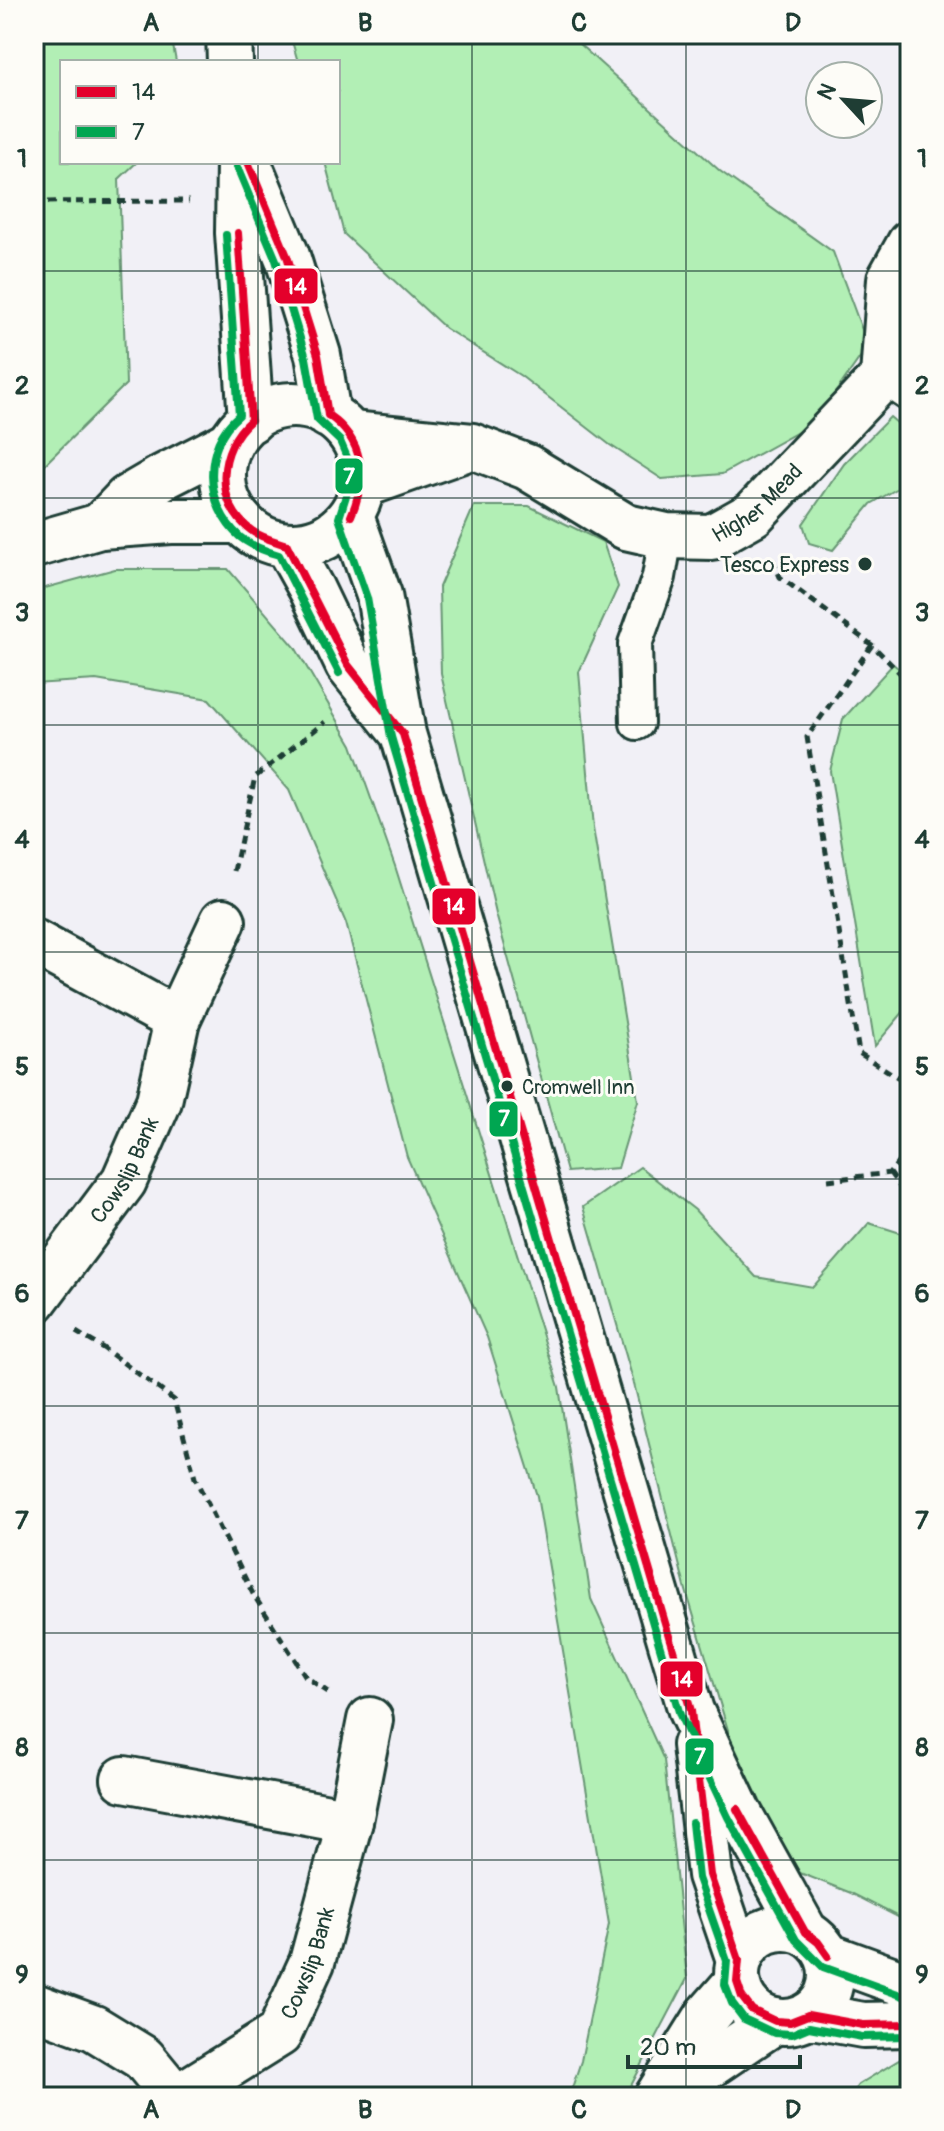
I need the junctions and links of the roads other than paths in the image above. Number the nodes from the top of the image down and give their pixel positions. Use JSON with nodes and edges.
{"nodes":[{"id":1,"x":229,"y":34,"type":"edge"},
{"id":2,"x":230,"y":60,"type":"edge"},
{"id":3,"x":239,"y":164,"type":"edge"},
{"id":4,"x":249,"y":164,"type":"edge"},
{"id":5,"x":910,"y":243,"type":"edge"},
{"id":6,"x":896,"y":386,"type":"edge"},
{"id":7,"x":339,"y":424,"type":"junction"},
{"id":8,"x":241,"y":432,"type":"junction"},
{"id":9,"x":472,"y":446,"type":"junction"},
{"id":10,"x":357,"y":500,"type":"junction"},
{"id":11,"x":240,"y":521,"type":"junction"},
{"id":12,"x":100,"y":526,"type":"junction"},
{"id":13,"x":666,"y":536,"type":"junction"},
{"id":14,"x":34,"y":545,"type":"edge"},
{"id":15,"x":287,"y":545,"type":"junction"},
{"id":16,"x":637,"y":723,"type":"dead end"},
{"id":17,"x":403,"y":734,"type":"junction"},
{"id":18,"x":223,"y":921,"type":"road end"},
{"id":19,"x":34,"y":942,"type":"edge"},
{"id":20,"x":177,"y":1020,"type":"junction"},
{"id":21,"x":34,"y":1301,"type":"edge"},
{"id":22,"x":691,"y":1711,"type":"junction"},
{"id":23,"x":370,"y":1720,"type":"road end"},
{"id":24,"x":124,"y":1779,"type":"dead end"},
{"id":25,"x":350,"y":1821,"type":"junction"},
{"id":26,"x":816,"y":1944,"type":"junction"},
{"id":27,"x":738,"y":1971,"type":"junction"},
{"id":28,"x":910,"y":1986,"type":"edge"},
{"id":29,"x":34,"y":2006,"type":"edge"},
{"id":30,"x":792,"y":2018,"type":"junction"},
{"id":31,"x":910,"y":2024,"type":"edge"},
{"id":32,"x":177,"y":2097,"type":"edge"},
{"id":33,"x":660,"y":2097,"type":"edge"}],
"edges":[{"from":1,"to":2,"type":"street"},
{"from":3,"to":8,"type":"street"},
{"from":4,"to":7,"type":"street"},
{"from":5,"to":6,"type":"street","name":"Higher Mead"},
{"from":6,"to":13,"type":"street","name":"Higher Mead"},
{"from":7,"to":8,"type":"street"},
{"from":7,"to":9,"type":"street","name":"Higher Mead"},
{"from":7,"to":10,"type":"street"},
{"from":8,"to":11,"type":"street"},
{"from":8,"to":12,"type":"street"},
{"from":9,"to":10,"type":"street"},
{"from":9,"to":13,"type":"street","name":"Higher Mead"},
{"from":10,"to":15,"type":"street"},
{"from":10,"to":17,"type":"street"},
{"from":11,"to":12,"type":"street"},
{"from":11,"to":15,"type":"street"},
{"from":12,"to":14,"type":"street"},
{"from":13,"to":16,"type":"lane"},
{"from":15,"to":17,"type":"street"},
{"from":17,"to":22,"type":"street"},
{"from":18,"to":20,"type":"street","name":"Cowslip Bank"},
{"from":19,"to":20,"type":"street"},
{"from":20,"to":21,"type":"street","name":"Cowslip Bank"},
{"from":22,"to":26,"type":"street"},
{"from":22,"to":27,"type":"street"},
{"from":23,"to":25,"type":"street","name":"Cowslip Bank"},
{"from":24,"to":25,"type":"street"},
{"from":25,"to":32,"type":"street","name":"Cowslip Bank"},
{"from":26,"to":27,"type":"street"},
{"from":26,"to":28,"type":"street"},
{"from":26,"to":30,"type":"street"},
{"from":27,"to":30,"type":"street"},
{"from":27,"to":33,"type":"street"},
{"from":29,"to":32,"type":"street","name":"Cowslip Bank"},
{"from":30,"to":31,"type":"street"},
{"from":30,"to":33,"type":"street"}]}
